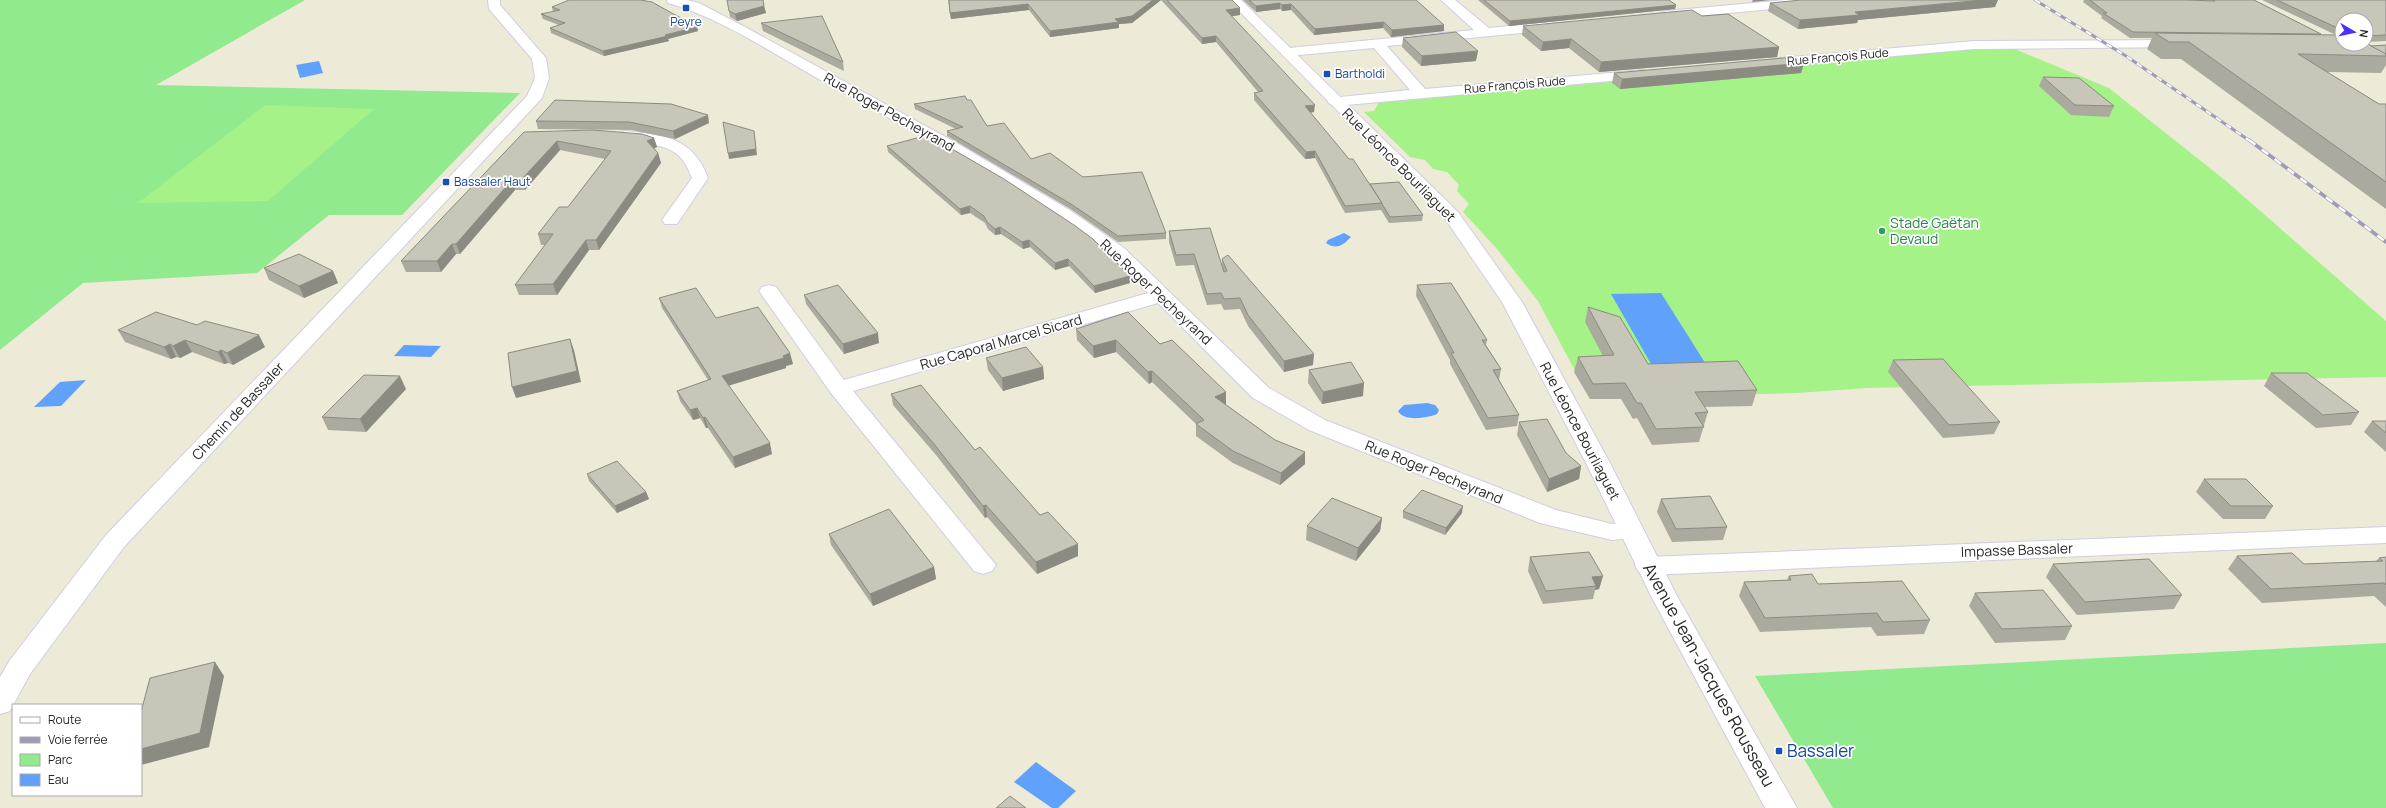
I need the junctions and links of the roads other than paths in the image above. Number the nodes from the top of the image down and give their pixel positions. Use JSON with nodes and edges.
{"nodes":[{"id":1,"x":494,"y":0,"type":"edge"},
{"id":2,"x":1234,"y":0,"type":"edge"},
{"id":3,"x":1447,"y":0,"type":"edge"},
{"id":4,"x":1721,"y":0,"type":"edge"},
{"id":5,"x":1826,"y":0,"type":"edge"},
{"id":6,"x":684,"y":2,"type":"edge"},
{"id":7,"x":1734,"y":8,"type":"junction"},
{"id":8,"x":1656,"y":16,"type":"edge"},
{"id":9,"x":1563,"y":25,"type":"edge"},
{"id":10,"x":1486,"y":33,"type":"junction"},
{"id":11,"x":1377,"y":43,"type":"junction"},
{"id":12,"x":2192,"y":44,"type":"edge"},
{"id":13,"x":1289,"y":52,"type":"junction"},
{"id":14,"x":1754,"y":64,"type":"edge"},
{"id":15,"x":1660,"y":72,"type":"edge"},
{"id":16,"x":1421,"y":93,"type":"junction"},
{"id":17,"x":1335,"y":101,"type":"junction"},
{"id":18,"x":607,"y":135,"type":"edge"},
{"id":19,"x":497,"y":136,"type":"junction"},
{"id":20,"x":521,"y":136,"type":"edge"},
{"id":21,"x":671,"y":220,"type":"dead end"},
{"id":22,"x":769,"y":291,"type":"dead end"},
{"id":23,"x":1163,"y":295,"type":"junction"},
{"id":24,"x":839,"y":388,"type":"junction"},
{"id":25,"x":2386,"y":535,"type":"edge"},
{"id":26,"x":1639,"y":546,"type":"junction"},
{"id":27,"x":983,"y":565,"type":"dead end"},
{"id":28,"x":0,"y":703,"type":"edge"},
{"id":29,"x":1781,"y":808,"type":"edge"}],
"edges":[{"from":1,"to":19,"type":"street"},
{"from":2,"to":13,"type":"street","name":"Rue Léonce Bourliaguet"},
{"from":3,"to":10,"type":"street"},
{"from":4,"to":7,"type":"street"},
{"from":5,"to":7,"type":"street"},
{"from":6,"to":23,"type":"street","name":"Rue Roger Pecheyrand"},
{"from":7,"to":8,"type":"street"},
{"from":9,"to":10,"type":"street"},
{"from":10,"to":11,"type":"street"},
{"from":11,"to":13,"type":"street"},
{"from":11,"to":16,"type":"street"},
{"from":12,"to":14,"type":"street","name":"Rue François Rude"},
{"from":13,"to":17,"type":"street","name":"Rue Léonce Bourliaguet"},
{"from":15,"to":16,"type":"street","name":"Rue François Rude"},
{"from":16,"to":17,"type":"street","name":"Rue François Rude"},
{"from":17,"to":26,"type":"street","name":"Rue Léonce Bourliaguet"},
{"from":18,"to":21,"type":"street"},
{"from":19,"to":20,"type":"street"},
{"from":19,"to":28,"type":"street","name":"Chemin de Bassaler"},
{"from":22,"to":24,"type":"street"},
{"from":23,"to":24,"type":"street","name":"Rue Caporal Marcel Sicard"},
{"from":23,"to":26,"type":"street","name":"Rue Roger Pecheyrand"},
{"from":24,"to":27,"type":"street"},
{"from":25,"to":26,"type":"street","name":"Impasse Bassaler"},
{"from":26,"to":29,"type":"street","name":"Avenue Jean-Jacques Rousseau"}]}
